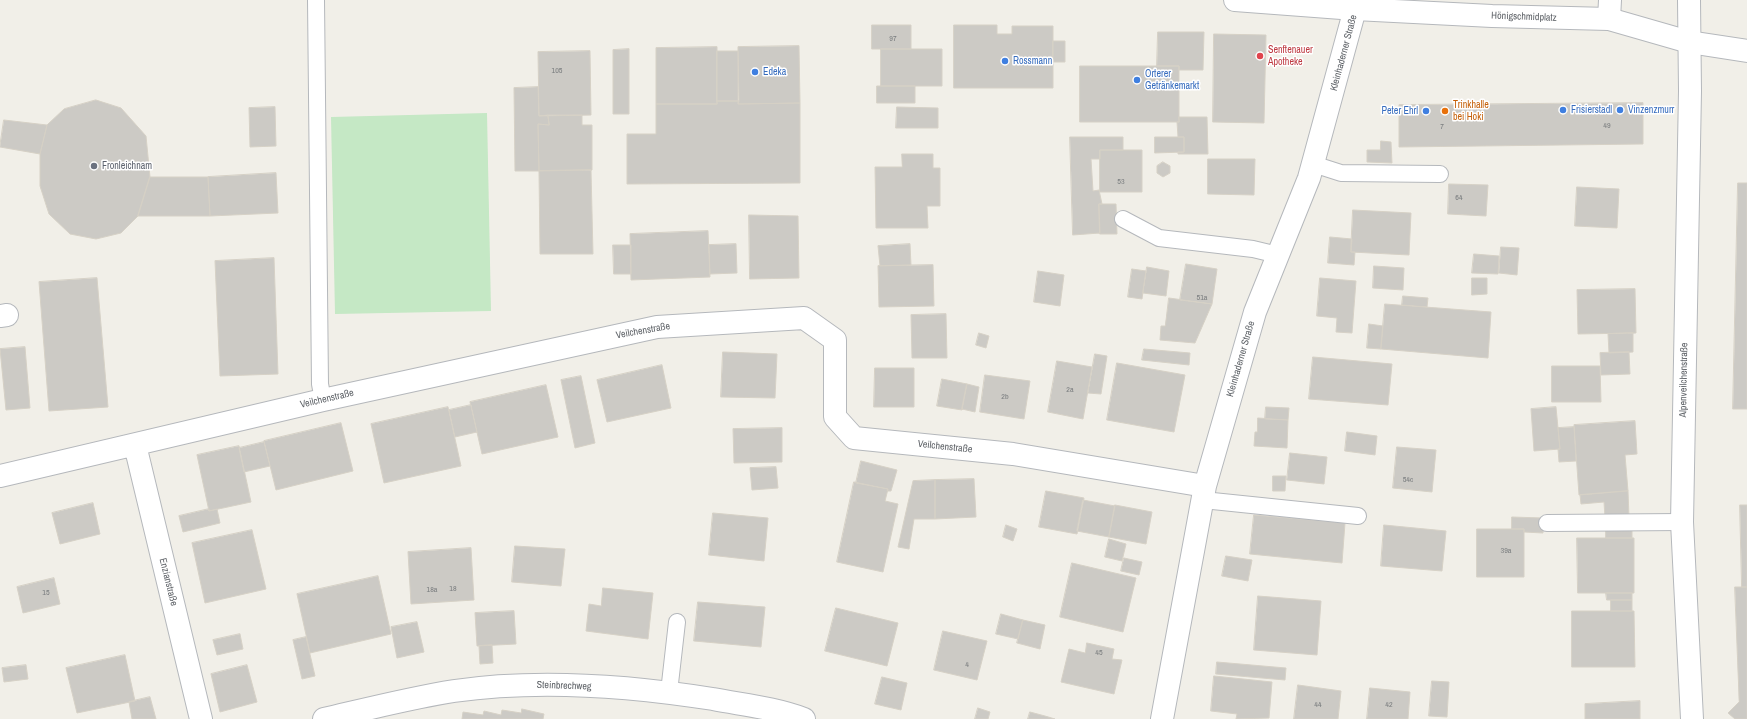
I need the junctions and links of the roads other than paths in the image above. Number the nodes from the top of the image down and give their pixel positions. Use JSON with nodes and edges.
{"nodes":[{"id":1,"x":316,"y":0,"type":"edge"},
{"id":2,"x":1235,"y":0,"type":"edge"},
{"id":3,"x":1688,"y":0,"type":"edge"},
{"id":4,"x":1355,"y":9,"type":"junction"},
{"id":5,"x":1610,"y":10,"type":"edge"},
{"id":6,"x":1689,"y":42,"type":"junction"},
{"id":7,"x":1747,"y":51,"type":"edge"},
{"id":8,"x":1313,"y":164,"type":"junction"},
{"id":9,"x":1440,"y":174,"type":"dead end"},
{"id":10,"x":1123,"y":219,"type":"dead end"},
{"id":11,"x":1278,"y":255,"type":"junction"},
{"id":12,"x":323,"y":400,"type":"junction"},
{"id":13,"x":135,"y":445,"type":"junction"},
{"id":14,"x":0,"y":476,"type":"edge"},
{"id":15,"x":1204,"y":493,"type":"junction"},
{"id":16,"x":1358,"y":516,"type":"dead end"},
{"id":17,"x":1682,"y":522,"type":"junction"},
{"id":18,"x":1547,"y":523,"type":"dead end"},
{"id":19,"x":677,"y":622,"type":"dead end"},
{"id":20,"x":670,"y":692,"type":"junction"},
{"id":21,"x":201,"y":719,"type":"edge"},
{"id":22,"x":324,"y":719,"type":"edge"},
{"id":23,"x":804,"y":719,"type":"edge"},
{"id":24,"x":1162,"y":719,"type":"edge"},
{"id":25,"x":1692,"y":719,"type":"edge"}],
"edges":[{"from":1,"to":12,"type":"lane"},
{"from":2,"to":4,"type":"street","name":"Hönigschmidplatz"},
{"from":3,"to":6,"type":"street","name":"Alpenveilchenstraße"},
{"from":4,"to":5,"type":"street","name":"Hönigschmidplatz"},
{"from":4,"to":8,"type":"street","name":"Kleinhaderner Straße"},
{"from":5,"to":6,"type":"street","name":"Hönigschmidplatz"},
{"from":6,"to":7,"type":"street","name":"Hönigschmidplatz"},
{"from":6,"to":17,"type":"street","name":"Alpenveilchenstraße"},
{"from":8,"to":9,"type":"lane"},
{"from":8,"to":11,"type":"street","name":"Kleinhaderner Straße"},
{"from":10,"to":11,"type":"lane"},
{"from":11,"to":15,"type":"street","name":"Kleinhaderner Straße"},
{"from":12,"to":13,"type":"street","name":"Veilchenstraße"},
{"from":12,"to":15,"type":"street","name":"Veilchenstraße"},
{"from":13,"to":14,"type":"street","name":"Veilchenstraße"},
{"from":13,"to":21,"type":"street","name":"Enzianstraße"},
{"from":15,"to":16,"type":"lane"},
{"from":15,"to":24,"type":"street","name":"Kleinhaderner Straße"},
{"from":17,"to":18,"type":"lane"},
{"from":17,"to":25,"type":"street","name":"Alpenveilchenstraße"},
{"from":19,"to":20,"type":"lane"},
{"from":20,"to":22,"type":"street","name":"Steinbrechweg"},
{"from":20,"to":23,"type":"street","name":"Steinbrechweg"}]}
